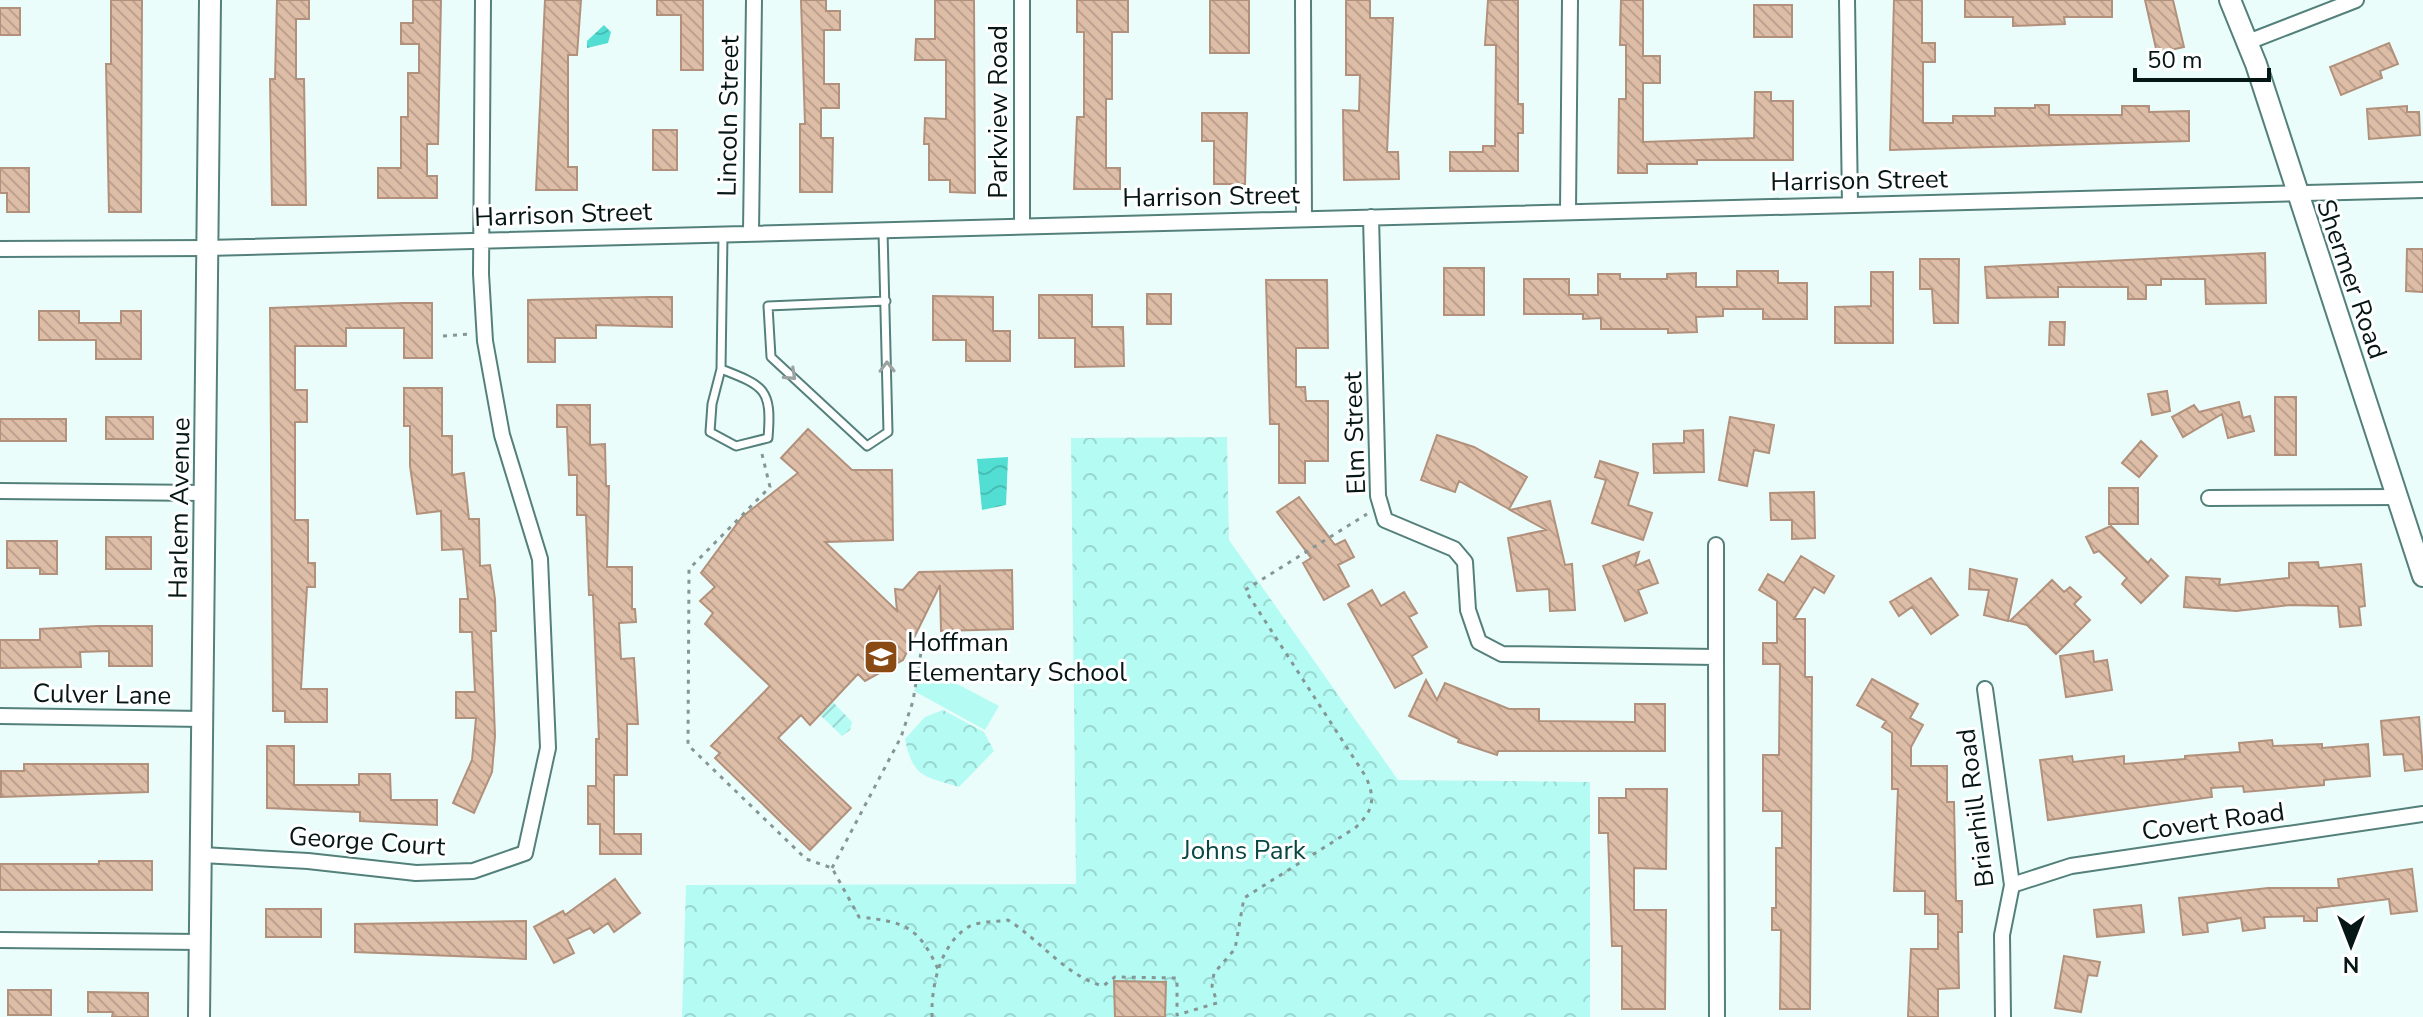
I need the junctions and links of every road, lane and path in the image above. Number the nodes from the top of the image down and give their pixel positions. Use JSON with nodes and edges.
{"nodes":[{"id":1,"x":210,"y":0,"type":"edge"},
{"id":2,"x":483,"y":0,"type":"edge"},
{"id":3,"x":754,"y":0,"type":"edge"},
{"id":4,"x":1022,"y":0,"type":"edge"},
{"id":5,"x":1303,"y":0,"type":"edge"},
{"id":6,"x":1570,"y":0,"type":"edge"},
{"id":7,"x":1847,"y":0,"type":"edge"},
{"id":8,"x":2230,"y":0,"type":"edge"},
{"id":9,"x":2356,"y":0,"type":"edge"},
{"id":10,"x":2248,"y":42,"type":"junction"},
{"id":11,"x":2423,"y":190,"type":"edge"},
{"id":12,"x":2296,"y":193,"type":"junction"},
{"id":13,"x":1850,"y":205,"type":"junction"},
{"id":14,"x":1568,"y":210,"type":"junction"},
{"id":15,"x":1371,"y":217,"type":"junction"},
{"id":16,"x":1304,"y":218,"type":"junction"},
{"id":17,"x":1022,"y":225,"type":"junction"},
{"id":18,"x":883,"y":228,"type":"junction"},
{"id":19,"x":751,"y":232,"type":"junction"},
{"id":20,"x":723,"y":233,"type":"junction"},
{"id":21,"x":481,"y":240,"type":"junction"},
{"id":22,"x":207,"y":248,"type":"junction"},
{"id":23,"x":0,"y":249,"type":"edge"},
{"id":24,"x":886,"y":301,"type":"junction"},
{"id":25,"x":485,"y":333,"type":"junction"},
{"id":26,"x":443,"y":336,"type":"dead end"},
{"id":27,"x":721,"y":369,"type":"junction"},
{"id":28,"x":762,"y":454,"type":"dead end"},
{"id":29,"x":0,"y":491,"type":"edge"},
{"id":30,"x":205,"y":493,"type":"junction"},
{"id":31,"x":2398,"y":497,"type":"junction"},
{"id":32,"x":2209,"y":498,"type":"dead end"},
{"id":33,"x":1381,"y":506,"type":"junction"},
{"id":34,"x":1716,"y":545,"type":"dead end"},
{"id":35,"x":2423,"y":576,"type":"edge"},
{"id":36,"x":924,"y":634,"type":"dead end"},
{"id":37,"x":1716,"y":657,"type":"junction"},
{"id":38,"x":1985,"y":689,"type":"dead end"},
{"id":39,"x":0,"y":716,"type":"edge"},
{"id":40,"x":203,"y":719,"type":"junction"},
{"id":41,"x":2423,"y":814,"type":"edge"},
{"id":42,"x":202,"y":855,"type":"junction"},
{"id":43,"x":832,"y":868,"type":"junction"},
{"id":44,"x":2012,"y":885,"type":"junction"},
{"id":45,"x":0,"y":940,"type":"edge"},
{"id":46,"x":201,"y":942,"type":"junction"},
{"id":47,"x":938,"y":969,"type":"junction"},
{"id":48,"x":199,"y":1017,"type":"edge"},
{"id":49,"x":932,"y":1017,"type":"edge"},
{"id":50,"x":1717,"y":1017,"type":"edge"},
{"id":51,"x":2003,"y":1017,"type":"edge"}],
"edges":[{"from":1,"to":22,"type":"main road","name":"Harlem Avenue"},
{"from":2,"to":21,"type":"street"},
{"from":3,"to":19,"type":"street","name":"Lincoln Street"},
{"from":4,"to":17,"type":"street","name":"Parkview Road"},
{"from":5,"to":16,"type":"street"},
{"from":6,"to":14,"type":"street"},
{"from":7,"to":13,"type":"street"},
{"from":8,"to":10,"type":"main road","name":"Shermer Road"},
{"from":9,"to":10,"type":"street"},
{"from":10,"to":12,"type":"main road","name":"Shermer Road"},
{"from":11,"to":12,"type":"street","name":"Harrison Street"},
{"from":12,"to":13,"type":"street","name":"Harrison Street"},
{"from":12,"to":31,"type":"main road","name":"Shermer Road"},
{"from":13,"to":14,"type":"street","name":"Harrison Street"},
{"from":14,"to":15,"type":"street","name":"Harrison Street"},
{"from":15,"to":16,"type":"street","name":"Harrison Street"},
{"from":15,"to":33,"type":"street","name":"Elm Street"},
{"from":16,"to":17,"type":"street","name":"Harrison Street"},
{"from":17,"to":18,"type":"street","name":"Harrison Street"},
{"from":18,"to":19,"type":"street","name":"Harrison Street"},
{"from":18,"to":24,"type":"lane"},
{"from":19,"to":20,"type":"street","name":"Harrison Street"},
{"from":20,"to":21,"type":"street","name":"Harrison Street"},
{"from":20,"to":27,"type":"lane"},
{"from":21,"to":22,"type":"street","name":"Harrison Street"},
{"from":21,"to":25,"type":"street"},
{"from":22,"to":23,"type":"street","name":"Harrison Street"},
{"from":22,"to":30,"type":"main road","name":"Harlem Avenue"},
{"from":24,"to":24,"type":"lane","one_way":true},
{"from":25,"to":26,"type":"path"},
{"from":25,"to":42,"type":"street","name":"George Court"},
{"from":27,"to":27,"type":"lane"},
{"from":28,"to":43,"type":"path"},
{"from":29,"to":30,"type":"street"},
{"from":30,"to":40,"type":"main road","name":"Harlem Avenue"},
{"from":31,"to":32,"type":"street"},
{"from":31,"to":35,"type":"main road","name":"Shermer Road"},
{"from":33,"to":37,"type":"street","name":"Elm Street"},
{"from":33,"to":47,"type":"path"},
{"from":34,"to":37,"type":"street"},
{"from":36,"to":43,"type":"path"},
{"from":37,"to":50,"type":"street"},
{"from":38,"to":44,"type":"street","name":"Briarhill Road"},
{"from":39,"to":40,"type":"street","name":"Culver Lane"},
{"from":40,"to":42,"type":"main road","name":"Harlem Avenue"},
{"from":41,"to":44,"type":"street","name":"Covert Road"},
{"from":42,"to":46,"type":"main road","name":"Harlem Avenue"},
{"from":43,"to":47,"type":"path"},
{"from":44,"to":51,"type":"street","name":"Briarhill Road"},
{"from":45,"to":46,"type":"street"},
{"from":46,"to":48,"type":"main road","name":"Harlem Avenue"},
{"from":47,"to":49,"type":"path"}]}
